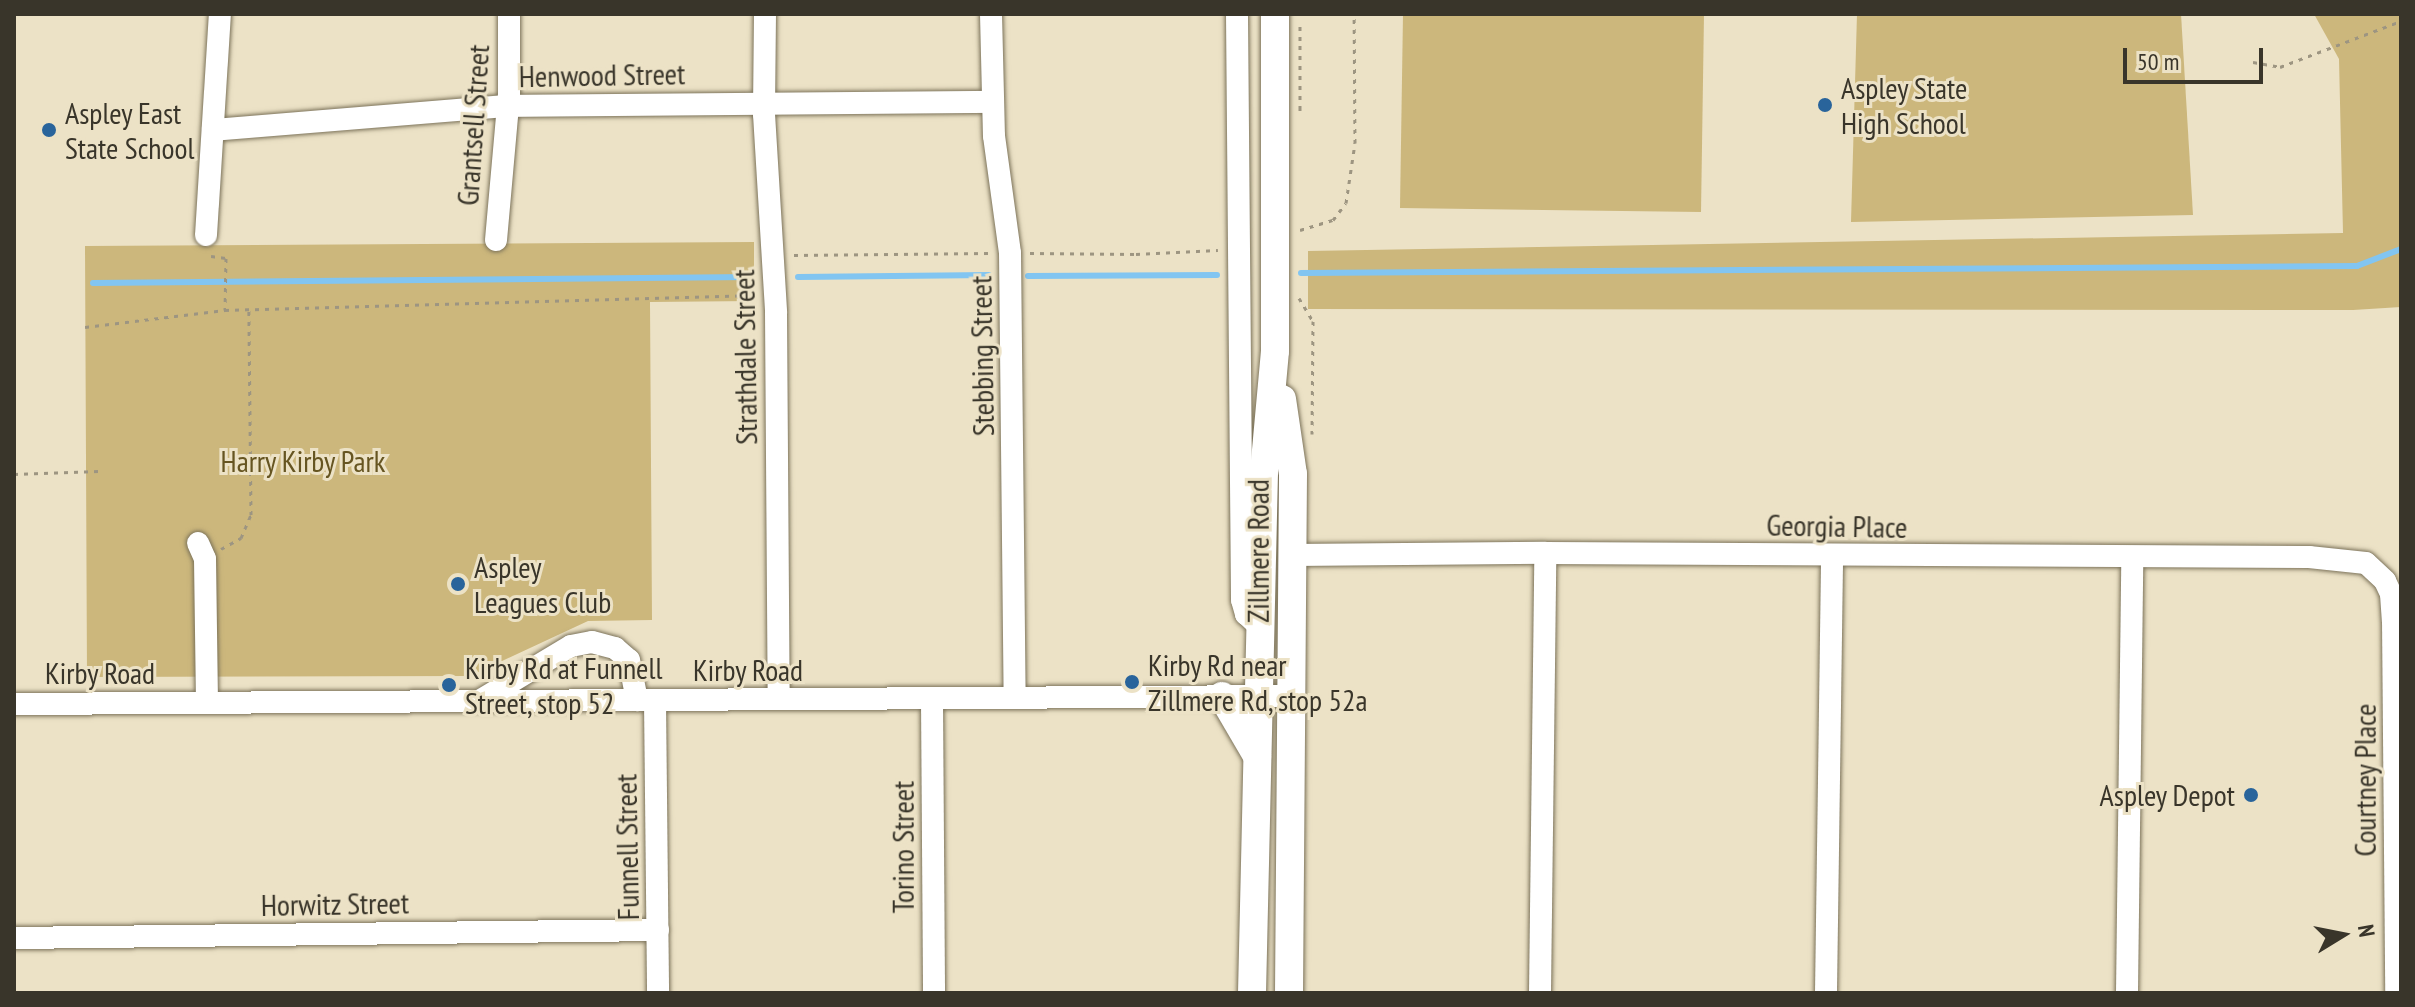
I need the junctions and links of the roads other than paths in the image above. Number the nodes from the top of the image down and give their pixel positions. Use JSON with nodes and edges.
{"nodes":[{"id":1,"x":220,"y":14,"type":"edge"},
{"id":2,"x":509,"y":14,"type":"edge"},
{"id":3,"x":765,"y":14,"type":"edge"},
{"id":4,"x":991,"y":14,"type":"edge"},
{"id":5,"x":1237,"y":14,"type":"edge"},
{"id":6,"x":1275,"y":14,"type":"edge"},
{"id":7,"x":992,"y":102,"type":"junction"},
{"id":8,"x":1275,"y":103,"type":"junction"},
{"id":9,"x":765,"y":104,"type":"junction"},
{"id":10,"x":1237,"y":104,"type":"junction"},
{"id":11,"x":507,"y":106,"type":"junction"},
{"id":12,"x":213,"y":130,"type":"junction"},
{"id":13,"x":206,"y":235,"type":"dead end"},
{"id":14,"x":496,"y":240,"type":"dead end"},
{"id":15,"x":1275,"y":351,"type":"junction"},
{"id":16,"x":201,"y":551,"type":"road end"},
{"id":17,"x":1545,"y":553,"type":"junction"},
{"id":18,"x":1293,"y":555,"type":"junction"},
{"id":19,"x":1832,"y":556,"type":"junction"},
{"id":20,"x":2132,"y":559,"type":"junction"},
{"id":21,"x":2378,"y":570,"type":"joint"},
{"id":22,"x":1261,"y":628,"type":"junction"},
{"id":23,"x":1222,"y":696,"type":"junction"},
{"id":24,"x":1258,"y":696,"type":"junction"},
{"id":25,"x":1291,"y":696,"type":"junction"},
{"id":26,"x":1015,"y":698,"type":"junction"},
{"id":27,"x":779,"y":699,"type":"junction"},
{"id":28,"x":646,"y":700,"type":"junction"},
{"id":29,"x":932,"y":700,"type":"junction"},
{"id":30,"x":480,"y":701,"type":"junction"},
{"id":31,"x":207,"y":703,"type":"junction"},
{"id":32,"x":14,"y":704,"type":"edge"},
{"id":33,"x":1257,"y":756,"type":"junction"},
{"id":34,"x":658,"y":930,"type":"junction"},
{"id":35,"x":14,"y":938,"type":"edge"},
{"id":36,"x":658,"y":993,"type":"edge"},
{"id":37,"x":934,"y":993,"type":"edge"},
{"id":38,"x":1252,"y":993,"type":"edge"},
{"id":39,"x":1289,"y":993,"type":"edge"},
{"id":40,"x":1540,"y":993,"type":"edge"},
{"id":41,"x":1826,"y":993,"type":"edge"},
{"id":42,"x":2127,"y":993,"type":"edge"},
{"id":43,"x":2396,"y":993,"type":"edge"}],
"edges":[{"from":1,"to":12,"type":"street"},
{"from":2,"to":11,"type":"street","name":"Grantsell Street"},
{"from":3,"to":9,"type":"street","name":"Strathdale Street"},
{"from":4,"to":7,"type":"street","name":"Stebbing Street"},
{"from":5,"to":10,"type":"street","name":"Zillmere Road"},
{"from":6,"to":8,"type":"main road","name":"Zillmere Road"},
{"from":7,"to":9,"type":"street","name":"Henwood Street"},
{"from":7,"to":26,"type":"street","name":"Stebbing Street"},
{"from":8,"to":10,"type":"street"},
{"from":8,"to":15,"type":"main road","name":"Zillmere Road"},
{"from":9,"to":11,"type":"street","name":"Henwood Street"},
{"from":9,"to":27,"type":"street","name":"Strathdale Street"},
{"from":10,"to":22,"type":"street","name":"Zillmere Road"},
{"from":11,"to":12,"type":"street","name":"Henwood Street"},
{"from":11,"to":14,"type":"street","name":"Grantsell Street"},
{"from":12,"to":13,"type":"street"},
{"from":15,"to":18,"type":"main road","name":"Zillmere Road"},
{"from":15,"to":22,"type":"main road","name":"Zillmere Road"},
{"from":16,"to":31,"type":"street"},
{"from":17,"to":18,"type":"street","name":"Georgia Place"},
{"from":17,"to":19,"type":"street","name":"Georgia Place"},
{"from":17,"to":40,"type":"street"},
{"from":18,"to":25,"type":"main road","name":"Zillmere Road"},
{"from":19,"to":20,"type":"street","name":"Georgia Place"},
{"from":19,"to":41,"type":"street"},
{"from":20,"to":21,"type":"street","name":"Georgia Place"},
{"from":20,"to":42,"type":"street"},
{"from":21,"to":43,"type":"street","name":"Courtney Place"},
{"from":22,"to":24,"type":"main road","name":"Zillmere Road"},
{"from":23,"to":24,"type":"street","name":"Kirby Road"},
{"from":23,"to":26,"type":"street","name":"Kirby Road"},
{"from":23,"to":33,"type":"main road"},
{"from":24,"to":25,"type":"street","name":"Kirby Road"},
{"from":24,"to":33,"type":"main road","name":"Zillmere Road"},
{"from":25,"to":39,"type":"main road","name":"Zillmere Road"},
{"from":26,"to":29,"type":"street","name":"Kirby Road"},
{"from":27,"to":28,"type":"street","name":"Kirby Road"},
{"from":27,"to":29,"type":"street","name":"Kirby Road"},
{"from":28,"to":30,"type":"street","name":"Kirby Road"},
{"from":28,"to":30,"type":"street","name":"Funnell Street"},
{"from":28,"to":34,"type":"street","name":"Funnell Street"},
{"from":29,"to":37,"type":"street","name":"Torino Street"},
{"from":30,"to":31,"type":"street","name":"Kirby Road"},
{"from":31,"to":32,"type":"street","name":"Kirby Road"},
{"from":33,"to":38,"type":"main road","name":"Zillmere Road"},
{"from":34,"to":35,"type":"street","name":"Horwitz Street"},
{"from":34,"to":36,"type":"street","name":"Funnell Street"}]}
